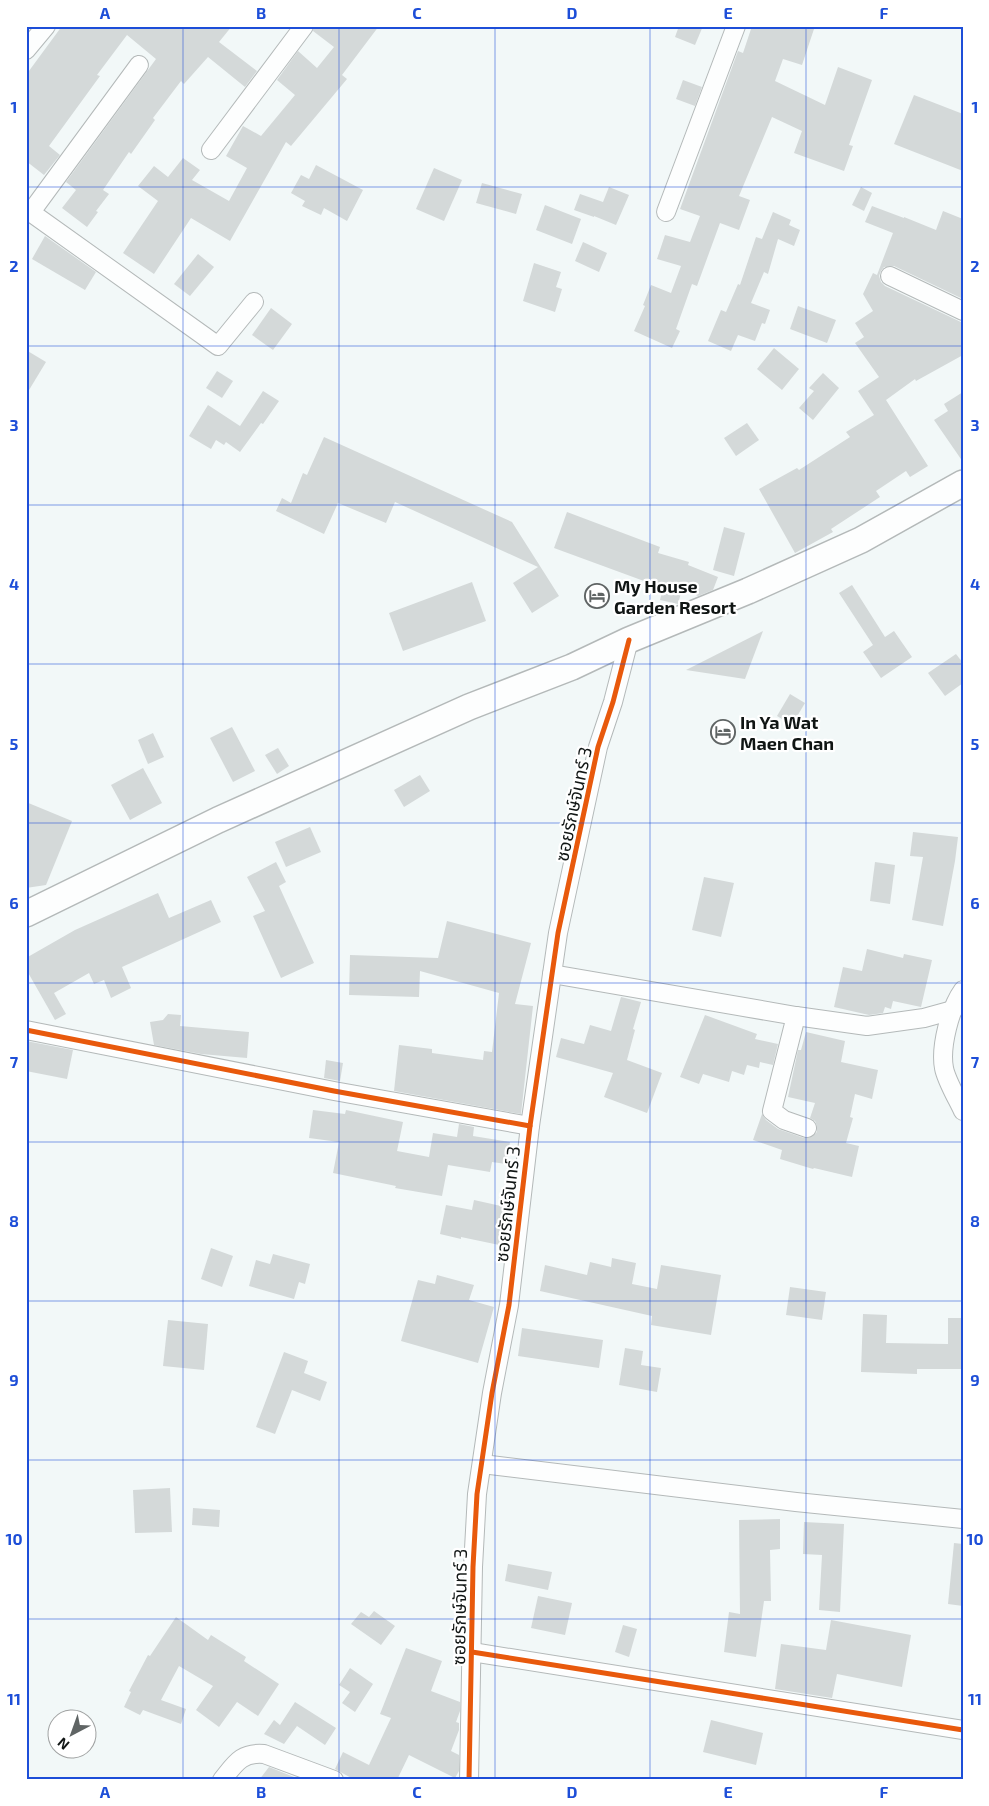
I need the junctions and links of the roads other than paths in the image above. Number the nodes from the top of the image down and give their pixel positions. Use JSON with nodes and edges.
{"nodes":[{"id":1,"x":46,"y":26,"type":"edge"},
{"id":2,"x":304,"y":26,"type":"edge"},
{"id":3,"x":736,"y":26,"type":"edge"},
{"id":4,"x":26,"y":50,"type":"edge"},
{"id":5,"x":139,"y":65,"type":"dead end"},
{"id":6,"x":211,"y":150,"type":"dead end"},
{"id":7,"x":29,"y":211,"type":"edge"},
{"id":8,"x":666,"y":212,"type":"dead end"},
{"id":9,"x":890,"y":276,"type":"dead end"},
{"id":10,"x":254,"y":302,"type":"dead end"},
{"id":11,"x":963,"y":311,"type":"edge"},
{"id":12,"x":963,"y":483,"type":"edge"},
{"id":13,"x":629,"y":640,"type":"junction"},
{"id":14,"x":26,"y":914,"type":"edge"},
{"id":15,"x":552,"y":974,"type":"junction"},
{"id":16,"x":963,"y":990,"type":"edge"},
{"id":17,"x":953,"y":1010,"type":"junction"},
{"id":18,"x":796,"y":1016,"type":"junction"},
{"id":19,"x":26,"y":1030,"type":"edge"},
{"id":20,"x":963,"y":1111,"type":"edge"},
{"id":21,"x":530,"y":1126,"type":"junction"},
{"id":22,"x":807,"y":1128,"type":"dead end"},
{"id":23,"x":482,"y":1464,"type":"junction"},
{"id":24,"x":963,"y":1519,"type":"edge"},
{"id":25,"x":472,"y":1652,"type":"junction"},
{"id":26,"x":963,"y":1730,"type":"edge"},
{"id":27,"x":222,"y":1780,"type":"edge"},
{"id":28,"x":334,"y":1780,"type":"edge"},
{"id":29,"x":468,"y":1780,"type":"edge"}],
"edges":[{"from":1,"to":4,"type":"street"},
{"from":2,"to":6,"type":"street"},
{"from":3,"to":8,"type":"street"},
{"from":5,"to":7,"type":"street"},
{"from":7,"to":10,"type":"street"},
{"from":9,"to":11,"type":"street"},
{"from":12,"to":13,"type":"main road"},
{"from":13,"to":14,"type":"main road"},
{"from":13,"to":15,"type":"street","name":"ซอยรักษ์จันทร์ 3"},
{"from":15,"to":18,"type":"street"},
{"from":15,"to":21,"type":"street","name":"ซอยรักษ์จันทร์ 3"},
{"from":16,"to":17,"type":"street"},
{"from":17,"to":18,"type":"street"},
{"from":17,"to":20,"type":"street"},
{"from":18,"to":22,"type":"street"},
{"from":19,"to":21,"type":"street"},
{"from":21,"to":23,"type":"street","name":"ซอยรักษ์จันทร์ 3"},
{"from":23,"to":24,"type":"street"},
{"from":23,"to":25,"type":"street","name":"ซอยรักษ์จันทร์ 3"},
{"from":25,"to":26,"type":"street"},
{"from":25,"to":29,"type":"street","name":"ซอยรักษ์จันทร์ 3"},
{"from":27,"to":28,"type":"street"}]}
